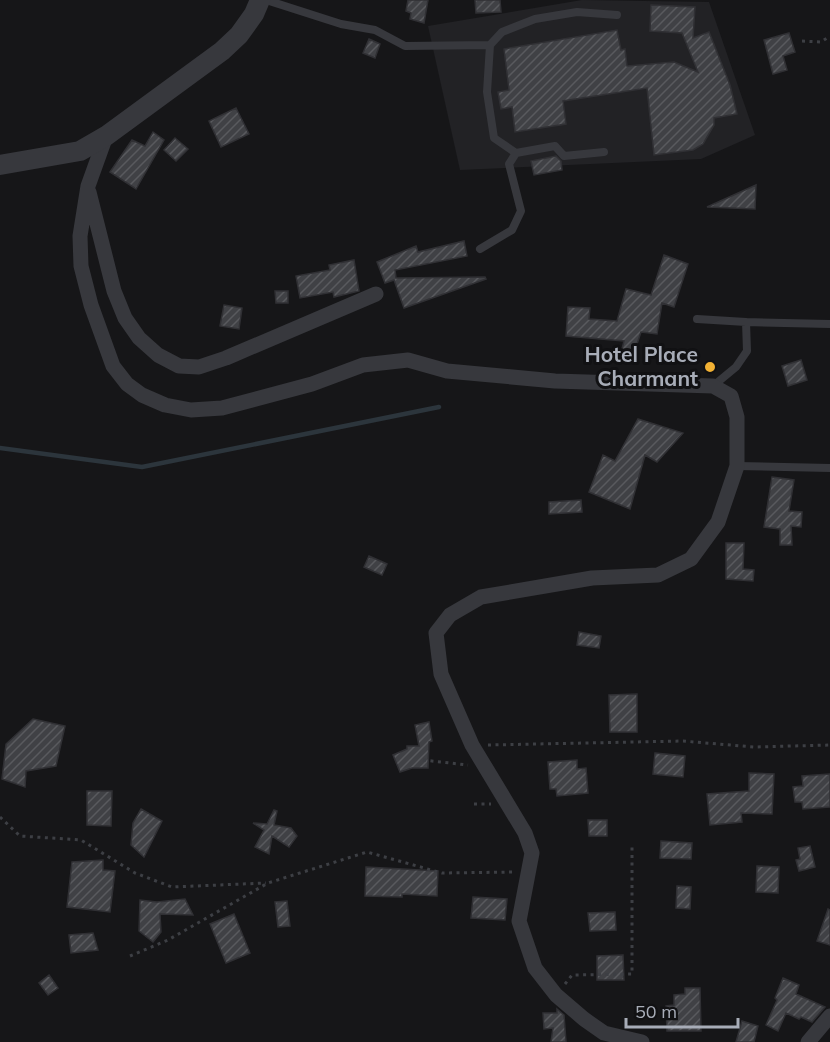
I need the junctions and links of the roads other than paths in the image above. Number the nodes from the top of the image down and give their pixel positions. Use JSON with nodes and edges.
{"nodes":[{"id":1,"x":261,"y":0,"type":"edge"},
{"id":2,"x":266,"y":0,"type":"edge"},
{"id":3,"x":617,"y":15,"type":"dead end"},
{"id":4,"x":490,"y":45,"type":"junction"},
{"id":5,"x":105,"y":136,"type":"junction"},
{"id":6,"x":604,"y":152,"type":"dead end"},
{"id":7,"x":516,"y":153,"type":"junction"},
{"id":8,"x":0,"y":165,"type":"edge"},
{"id":9,"x":88,"y":186,"type":"junction"},
{"id":10,"x":480,"y":249,"type":"dead end"},
{"id":11,"x":376,"y":294,"type":"dead end"},
{"id":12,"x":697,"y":319,"type":"dead end"},
{"id":13,"x":746,"y":322,"type":"junction"},
{"id":14,"x":830,"y":324,"type":"edge"},
{"id":15,"x":713,"y":386,"type":"junction"},
{"id":16,"x":737,"y":466,"type":"junction"},
{"id":17,"x":830,"y":468,"type":"edge"},
{"id":18,"x":830,"y":1016,"type":"edge"},
{"id":19,"x":601,"y":1037,"type":"edge"},
{"id":20,"x":642,"y":1042,"type":"edge"},
{"id":21,"x":808,"y":1042,"type":"edge"}],
"edges":[{"from":1,"to":5,"type":"street"},
{"from":2,"to":4,"type":"lane"},
{"from":3,"to":4,"type":"lane"},
{"from":4,"to":7,"type":"lane"},
{"from":5,"to":8,"type":"street"},
{"from":5,"to":9,"type":"street"},
{"from":6,"to":7,"type":"lane"},
{"from":7,"to":10,"type":"lane"},
{"from":9,"to":11,"type":"street"},
{"from":9,"to":15,"type":"street"},
{"from":12,"to":13,"type":"lane"},
{"from":13,"to":14,"type":"lane"},
{"from":13,"to":15,"type":"lane"},
{"from":15,"to":16,"type":"street"},
{"from":16,"to":17,"type":"lane"},
{"from":16,"to":19,"type":"street"},
{"from":18,"to":21,"type":"street"},
{"from":19,"to":20,"type":"street"}]}
